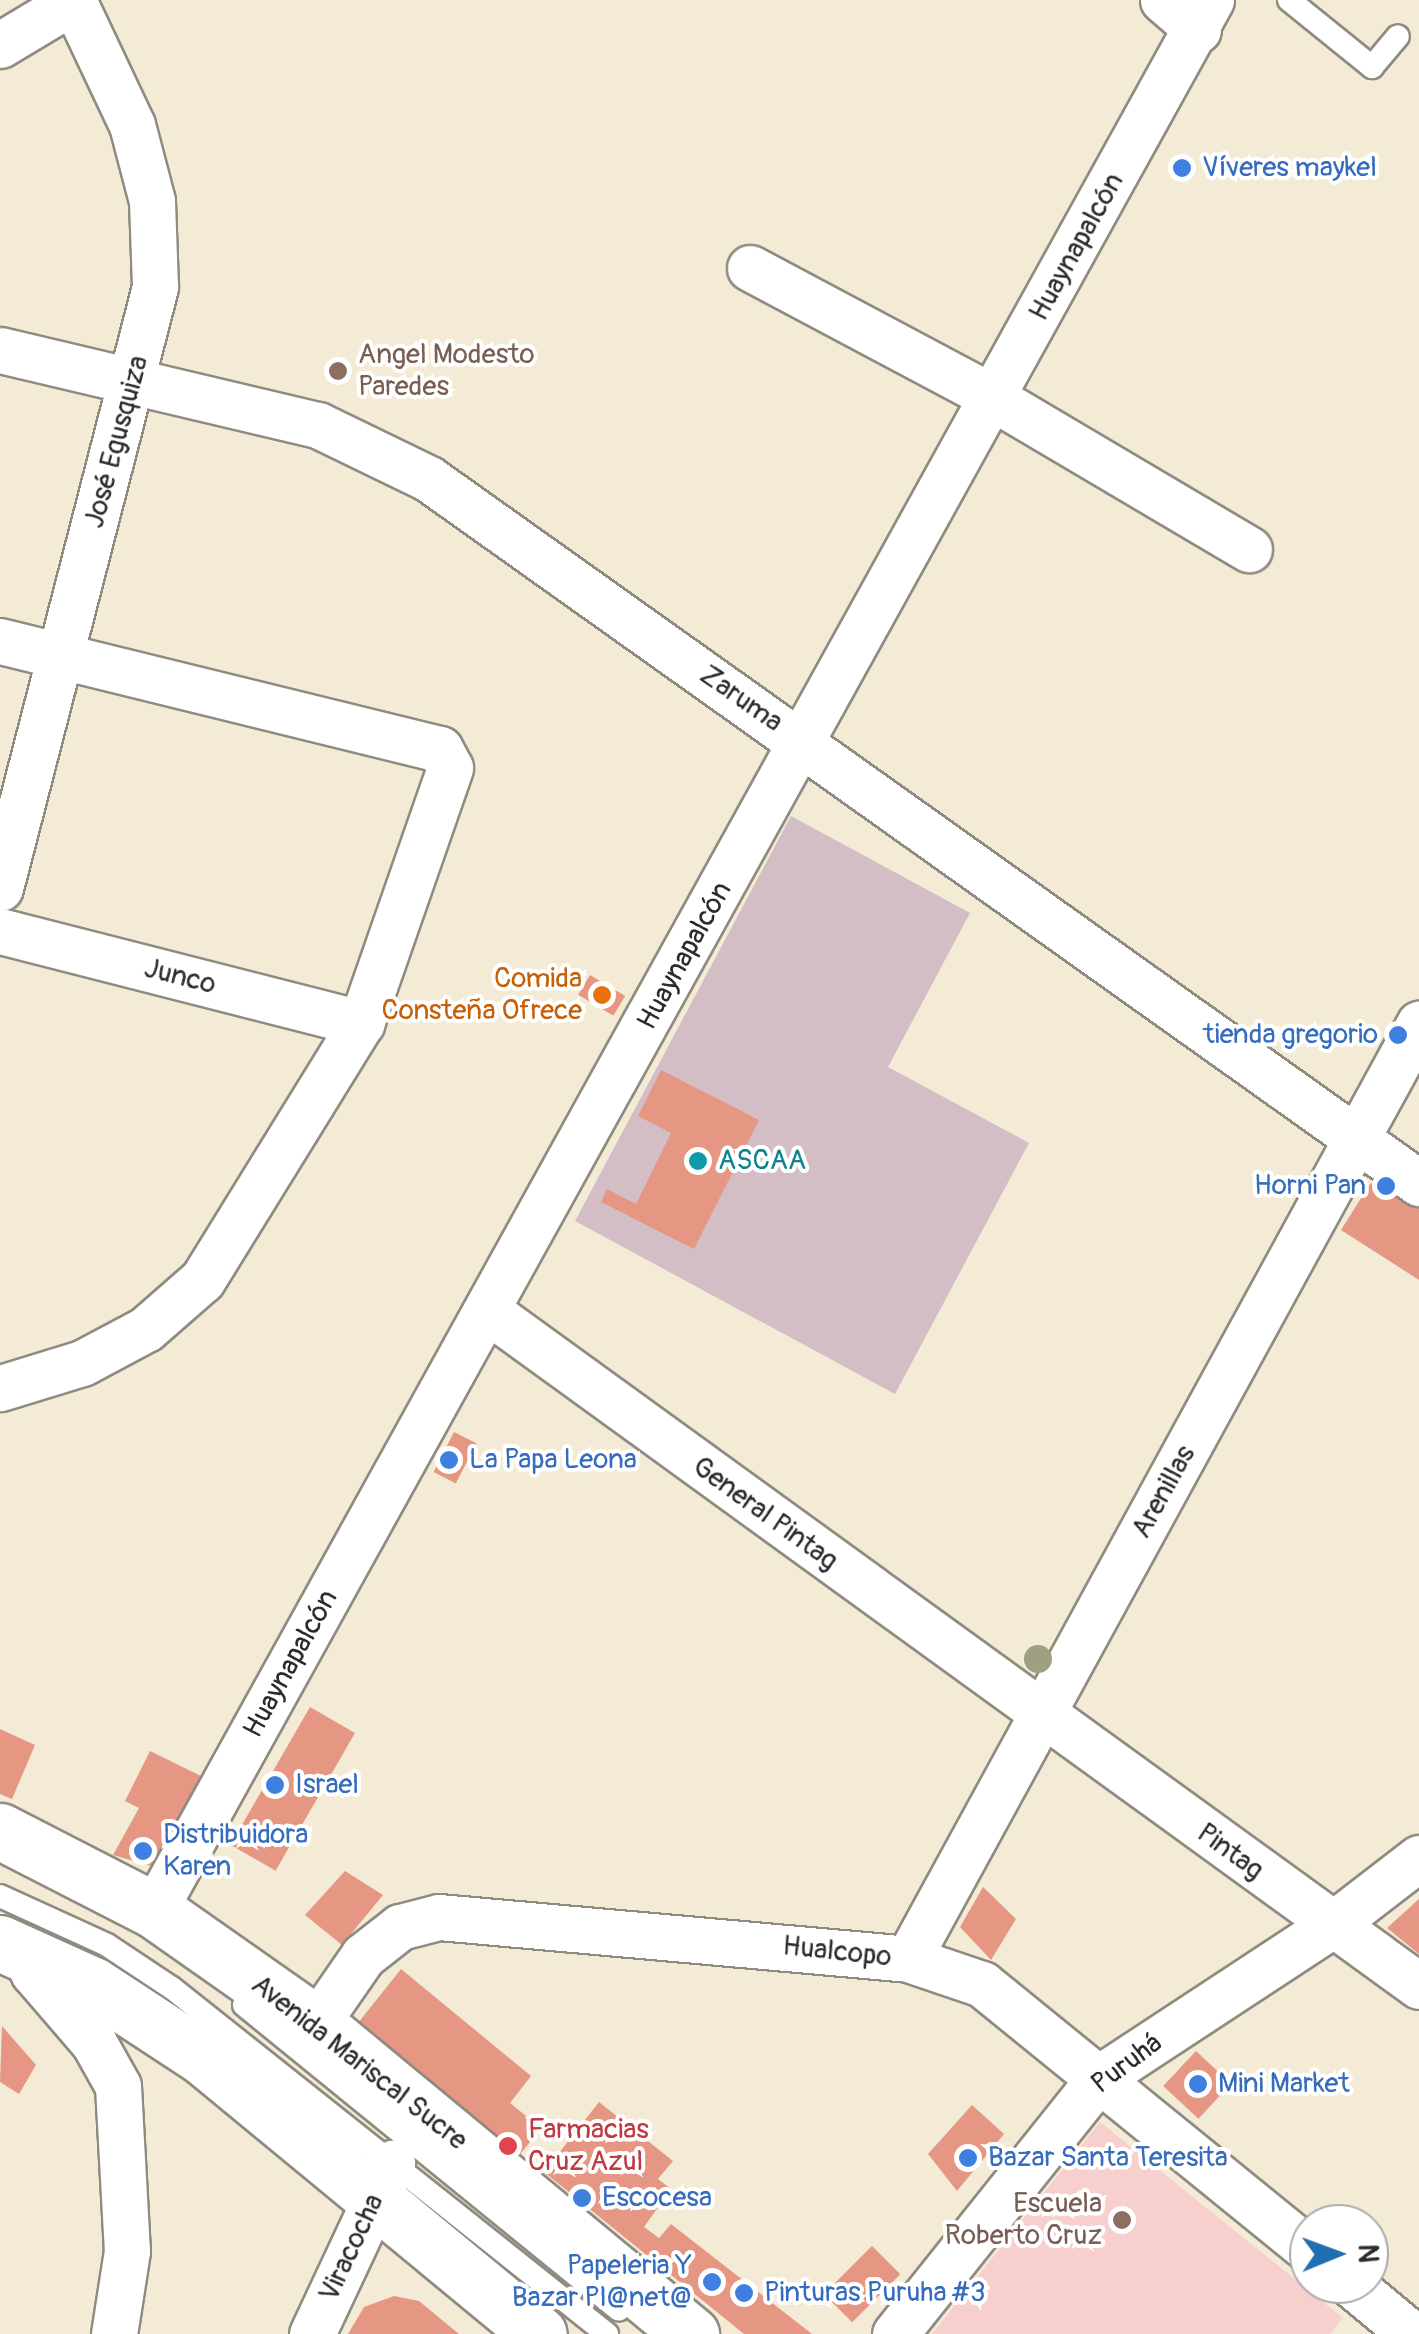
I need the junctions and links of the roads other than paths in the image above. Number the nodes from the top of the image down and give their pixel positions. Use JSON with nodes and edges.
{"nodes":[{"id":1,"x":74,"y":0,"type":"edge"},
{"id":2,"x":1163,"y":0,"type":"edge"},
{"id":3,"x":1289,"y":0,"type":"edge"},
{"id":4,"x":1205,"y":15,"type":"edge"},
{"id":5,"x":1398,"y":36,"type":"dead end"},
{"id":6,"x":0,"y":45,"type":"edge"},
{"id":7,"x":750,"y":268,"type":"dead end"},
{"id":8,"x":0,"y":350,"type":"edge"},
{"id":9,"x":135,"y":380,"type":"junction"},
{"id":10,"x":992,"y":399,"type":"junction"},
{"id":11,"x":1250,"y":549,"type":"dead end"},
{"id":12,"x":0,"y":642,"type":"edge"},
{"id":13,"x":59,"y":658,"type":"junction"},
{"id":14,"x":804,"y":743,"type":"junction"},
{"id":15,"x":0,"y":888,"type":"edge"},
{"id":16,"x":0,"y":931,"type":"edge"},
{"id":17,"x":361,"y":1022,"type":"junction"},
{"id":18,"x":1419,"y":1024,"type":"edge"},
{"id":19,"x":1355,"y":1142,"type":"junction"},
{"id":20,"x":1419,"y":1182,"type":"edge"},
{"id":21,"x":488,"y":1312,"type":"junction"},
{"id":22,"x":0,"y":1388,"type":"edge"},
{"id":23,"x":1041,"y":1717,"type":"junction"},
{"id":24,"x":0,"y":1831,"type":"edge"},
{"id":25,"x":0,"y":1858,"type":"edge"},
{"id":26,"x":1419,"y":1858,"type":"edge"},
{"id":27,"x":0,"y":1896,"type":"edge"},
{"id":28,"x":154,"y":1910,"type":"junction"},
{"id":29,"x":1332,"y":1925,"type":"junction"},
{"id":30,"x":14,"y":1949,"type":"edge"},
{"id":31,"x":908,"y":1960,"type":"junction"},
{"id":32,"x":93,"y":1985,"type":"junction"},
{"id":33,"x":1419,"y":1986,"type":"edge"},
{"id":34,"x":316,"y":2024,"type":"junction"},
{"id":35,"x":94,"y":2043,"type":"junction"},
{"id":36,"x":1099,"y":2078,"type":"junction"},
{"id":37,"x":382,"y":2182,"type":"junction"},
{"id":38,"x":1289,"y":2234,"type":"edge"},
{"id":39,"x":1375,"y":2304,"type":"edge"},
{"id":40,"x":634,"y":2322,"type":"dead end"},
{"id":41,"x":114,"y":2334,"type":"edge"},
{"id":42,"x":312,"y":2334,"type":"edge"},
{"id":43,"x":539,"y":2334,"type":"edge"},
{"id":44,"x":607,"y":2334,"type":"edge"},
{"id":45,"x":690,"y":2334,"type":"edge"},
{"id":46,"x":896,"y":2334,"type":"edge"},
{"id":47,"x":1412,"y":2334,"type":"edge"}],
"edges":[{"from":1,"to":6,"type":"street"},
{"from":1,"to":9,"type":"street","name":"José Egusquiza"},
{"from":2,"to":4,"type":"street"},
{"from":3,"to":5,"type":"lane"},
{"from":4,"to":10,"type":"street","name":"Huaynapalcón"},
{"from":7,"to":10,"type":"street"},
{"from":8,"to":9,"type":"street","name":"Zaruma"},
{"from":9,"to":13,"type":"street","name":"José Egusquiza"},
{"from":9,"to":14,"type":"street","name":"Zaruma"},
{"from":10,"to":11,"type":"street"},
{"from":10,"to":14,"type":"street","name":"Huaynapalcón"},
{"from":12,"to":13,"type":"street"},
{"from":13,"to":15,"type":"street","name":"José Egusquiza"},
{"from":13,"to":17,"type":"street"},
{"from":14,"to":19,"type":"street","name":"Zaruma"},
{"from":14,"to":21,"type":"street","name":"Huaynapalcón"},
{"from":16,"to":17,"type":"street","name":"Junco"},
{"from":17,"to":22,"type":"street"},
{"from":18,"to":19,"type":"street","name":"Arenillas"},
{"from":19,"to":20,"type":"street","name":"Zaruma"},
{"from":19,"to":23,"type":"street","name":"Arenillas"},
{"from":21,"to":23,"type":"street","name":"General Pintag"},
{"from":21,"to":28,"type":"street","name":"Huaynapalcón"},
{"from":23,"to":29,"type":"street","name":"Pintag"},
{"from":23,"to":31,"type":"street","name":"Arenillas"},
{"from":24,"to":28,"type":"main road","name":"Avenida Mariscal Sucre"},
{"from":25,"to":40,"type":"lane"},
{"from":26,"to":29,"type":"street","name":"Puruhá"},
{"from":27,"to":37,"type":"lane"},
{"from":28,"to":34,"type":"main road","name":"Avenida Mariscal Sucre"},
{"from":29,"to":33,"type":"street","name":"Pintag"},
{"from":29,"to":36,"type":"street","name":"Puruhá"},
{"from":30,"to":32,"type":"main road"},
{"from":30,"to":35,"type":"street"},
{"from":31,"to":34,"type":"street","name":"Hualcopo"},
{"from":31,"to":36,"type":"street","name":"Hualcopo"},
{"from":32,"to":35,"type":"street"},
{"from":32,"to":37,"type":"main road"},
{"from":34,"to":45,"type":"main road","name":"Avenida Mariscal Sucre"},
{"from":35,"to":41,"type":"street"},
{"from":36,"to":38,"type":"street","name":"Hualcopo"},
{"from":36,"to":46,"type":"street","name":"Puruhá"},
{"from":37,"to":42,"type":"street","name":"Viracocha"},
{"from":37,"to":43,"type":"main road"},
{"from":37,"to":44,"type":"lane"},
{"from":39,"to":47,"type":"street"}]}
